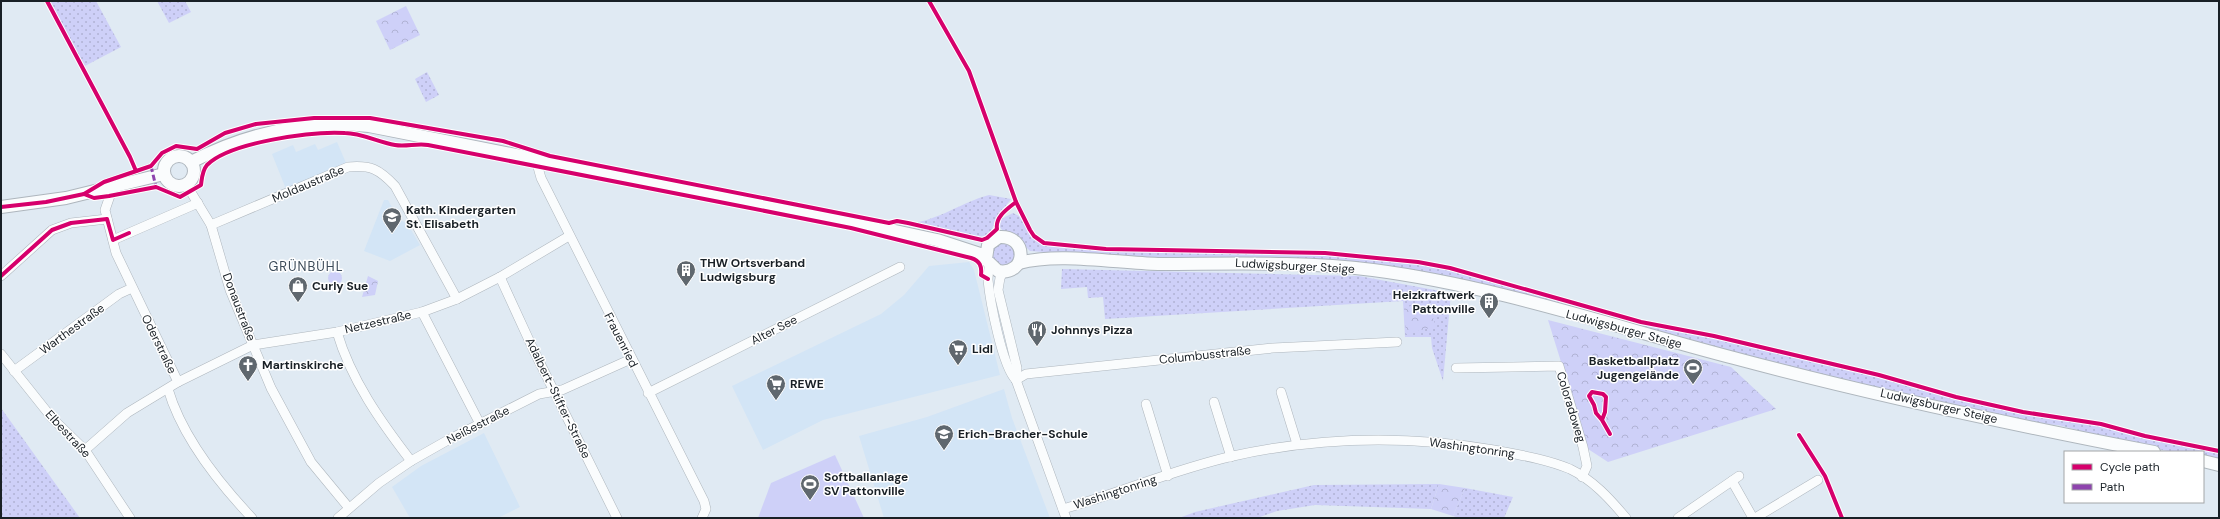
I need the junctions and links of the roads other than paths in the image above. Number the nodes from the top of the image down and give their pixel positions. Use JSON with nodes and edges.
{"nodes":[{"id":1,"x":536,"y":160,"type":"junction"},
{"id":2,"x":191,"y":162,"type":"junction"},
{"id":3,"x":164,"y":174,"type":"junction"},
{"id":4,"x":186,"y":184,"type":"junction"},
{"id":5,"x":113,"y":187,"type":"junction"},
{"id":6,"x":198,"y":203,"type":"junction"},
{"id":7,"x":1,"y":207,"type":"edge"},
{"id":8,"x":107,"y":219,"type":"junction"},
{"id":9,"x":211,"y":225,"type":"junction"},
{"id":10,"x":569,"y":236,"type":"junction"},
{"id":11,"x":113,"y":240,"type":"junction"},
{"id":12,"x":937,"y":240,"type":"junction"},
{"id":13,"x":988,"y":245,"type":"junction"},
{"id":14,"x":1019,"y":247,"type":"junction"},
{"id":15,"x":1056,"y":259,"type":"junction"},
{"id":16,"x":988,"y":262,"type":"junction"},
{"id":17,"x":1019,"y":262,"type":"junction"},
{"id":18,"x":900,"y":267,"type":"dead end"},
{"id":19,"x":1003,"y":272,"type":"junction"},
{"id":20,"x":1,"y":276,"type":"edge"},
{"id":21,"x":500,"y":277,"type":"junction"},
{"id":22,"x":132,"y":288,"type":"junction"},
{"id":23,"x":457,"y":299,"type":"junction"},
{"id":24,"x":422,"y":312,"type":"junction"},
{"id":25,"x":337,"y":332,"type":"junction"},
{"id":26,"x":1398,"y":342,"type":"dead end"},
{"id":27,"x":253,"y":345,"type":"junction"},
{"id":28,"x":1,"y":354,"type":"edge"},
{"id":29,"x":631,"y":359,"type":"junction"},
{"id":30,"x":1456,"y":368,"type":"dead end"},
{"id":31,"x":14,"y":371,"type":"junction"},
{"id":32,"x":1016,"y":380,"type":"junction"},
{"id":33,"x":178,"y":382,"type":"junction"},
{"id":34,"x":168,"y":389,"type":"junction"},
{"id":35,"x":554,"y":391,"type":"junction"},
{"id":36,"x":1281,"y":392,"type":"dead end"},
{"id":37,"x":648,"y":393,"type":"junction"},
{"id":38,"x":1214,"y":402,"type":"dead end"},
{"id":39,"x":1146,"y":404,"type":"dead end"},
{"id":40,"x":480,"y":424,"type":"junction"},
{"id":41,"x":1297,"y":444,"type":"junction"},
{"id":42,"x":86,"y":450,"type":"junction"},
{"id":43,"x":2149,"y":451,"type":"edge"},
{"id":44,"x":1231,"y":457,"type":"junction"},
{"id":45,"x":411,"y":461,"type":"junction"},
{"id":46,"x":2204,"y":461,"type":"edge"},
{"id":47,"x":2219,"y":465,"type":"edge"},
{"id":48,"x":1168,"y":476,"type":"junction"},
{"id":49,"x":1582,"y":477,"type":"junction"},
{"id":50,"x":1818,"y":480,"type":"dead end"},
{"id":51,"x":349,"y":508,"type":"junction"},
{"id":52,"x":1063,"y":509,"type":"junction"},
{"id":53,"x":130,"y":518,"type":"edge"},
{"id":54,"x":252,"y":518,"type":"edge"},
{"id":55,"x":338,"y":518,"type":"edge"},
{"id":56,"x":617,"y":518,"type":"edge"},
{"id":57,"x":702,"y":518,"type":"edge"},
{"id":58,"x":1066,"y":518,"type":"edge"},
{"id":59,"x":1626,"y":518,"type":"edge"},
{"id":60,"x":1678,"y":518,"type":"edge"},
{"id":61,"x":1754,"y":518,"type":"edge"}],
"edges":[{"from":1,"to":2,"type":"main road"},
{"from":1,"to":10,"type":"street","name":"Frauenried"},
{"from":1,"to":12,"type":"main road"},
{"from":2,"to":3,"type":"main road"},
{"from":2,"to":4,"type":"main road"},
{"from":3,"to":4,"type":"main road"},
{"from":3,"to":5,"type":"main road"},
{"from":4,"to":6,"type":"street","name":"Donaustraße"},
{"from":5,"to":7,"type":"main road"},
{"from":5,"to":8,"type":"street","name":"Oderstraße"},
{"from":6,"to":9,"type":"street","name":"Donaustraße"},
{"from":6,"to":11,"type":"street"},
{"from":8,"to":11,"type":"street","name":"Oderstraße"},
{"from":8,"to":20,"type":"street"},
{"from":9,"to":23,"type":"street","name":"Moldaustraße"},
{"from":9,"to":27,"type":"street","name":"Donaustraße"},
{"from":10,"to":21,"type":"street","name":"Netzestraße"},
{"from":10,"to":29,"type":"street","name":"Frauenried"},
{"from":11,"to":22,"type":"street","name":"Oderstraße"},
{"from":12,"to":13,"type":"main road"},
{"from":12,"to":16,"type":"main road"},
{"from":13,"to":14,"type":"main road"},
{"from":13,"to":16,"type":"main road"},
{"from":14,"to":15,"type":"main road"},
{"from":14,"to":17,"type":"main road"},
{"from":15,"to":17,"type":"main road"},
{"from":15,"to":43,"type":"main road","name":"Ludwigsburger Steige"},
{"from":16,"to":19,"type":"main road"},
{"from":16,"to":32,"type":"street"},
{"from":17,"to":19,"type":"main road"},
{"from":18,"to":37,"type":"street","name":"Alter See"},
{"from":19,"to":32,"type":"street"},
{"from":21,"to":23,"type":"street","name":"Netzestraße"},
{"from":21,"to":35,"type":"street","name":"Adalbert-Stifter-Straße"},
{"from":22,"to":31,"type":"street","name":"Warthestraße"},
{"from":22,"to":33,"type":"street","name":"Oderstraße"},
{"from":23,"to":24,"type":"street","name":"Netzestraße"},
{"from":24,"to":25,"type":"street","name":"Netzestraße"},
{"from":24,"to":40,"type":"street"},
{"from":25,"to":27,"type":"street","name":"Netzestraße"},
{"from":25,"to":45,"type":"street"},
{"from":26,"to":32,"type":"street","name":"Columbusstraße"},
{"from":27,"to":33,"type":"street","name":"Netzestraße"},
{"from":27,"to":51,"type":"street","name":"Donaustraße"},
{"from":28,"to":31,"type":"street","name":"Elbestraße"},
{"from":29,"to":35,"type":"street","name":"Neißestraße"},
{"from":29,"to":37,"type":"street","name":"Frauenried"},
{"from":30,"to":49,"type":"street","name":"Coloradoweg"},
{"from":31,"to":42,"type":"street","name":"Elbestraße"},
{"from":32,"to":52,"type":"street"},
{"from":33,"to":34,"type":"street","name":"Oderstraße"},
{"from":34,"to":42,"type":"street"},
{"from":34,"to":54,"type":"street","name":"Oderstraße"},
{"from":35,"to":40,"type":"street","name":"Neißestraße"},
{"from":35,"to":56,"type":"street","name":"Adalbert-Stifter-Straße"},
{"from":36,"to":41,"type":"street"},
{"from":37,"to":57,"type":"street","name":"Frauenried"},
{"from":38,"to":44,"type":"street"},
{"from":39,"to":48,"type":"street","name":"Washingtonring"},
{"from":40,"to":45,"type":"street","name":"Neißestraße"},
{"from":41,"to":44,"type":"street","name":"Washingtonring"},
{"from":41,"to":49,"type":"street","name":"Washingtonring"},
{"from":42,"to":53,"type":"street","name":"Elbestraße"},
{"from":44,"to":48,"type":"street","name":"Washingtonring"},
{"from":45,"to":51,"type":"street","name":"Neißestraße"},
{"from":46,"to":47,"type":"main road"},
{"from":48,"to":52,"type":"street","name":"Washingtonring"},
{"from":49,"to":59,"type":"street","name":"Washingtonring"},
{"from":50,"to":61,"type":"street"},
{"from":51,"to":55,"type":"street","name":"Neißestraße"},
{"from":52,"to":58,"type":"street"},
{"from":60,"to":61,"type":"street"}]}
